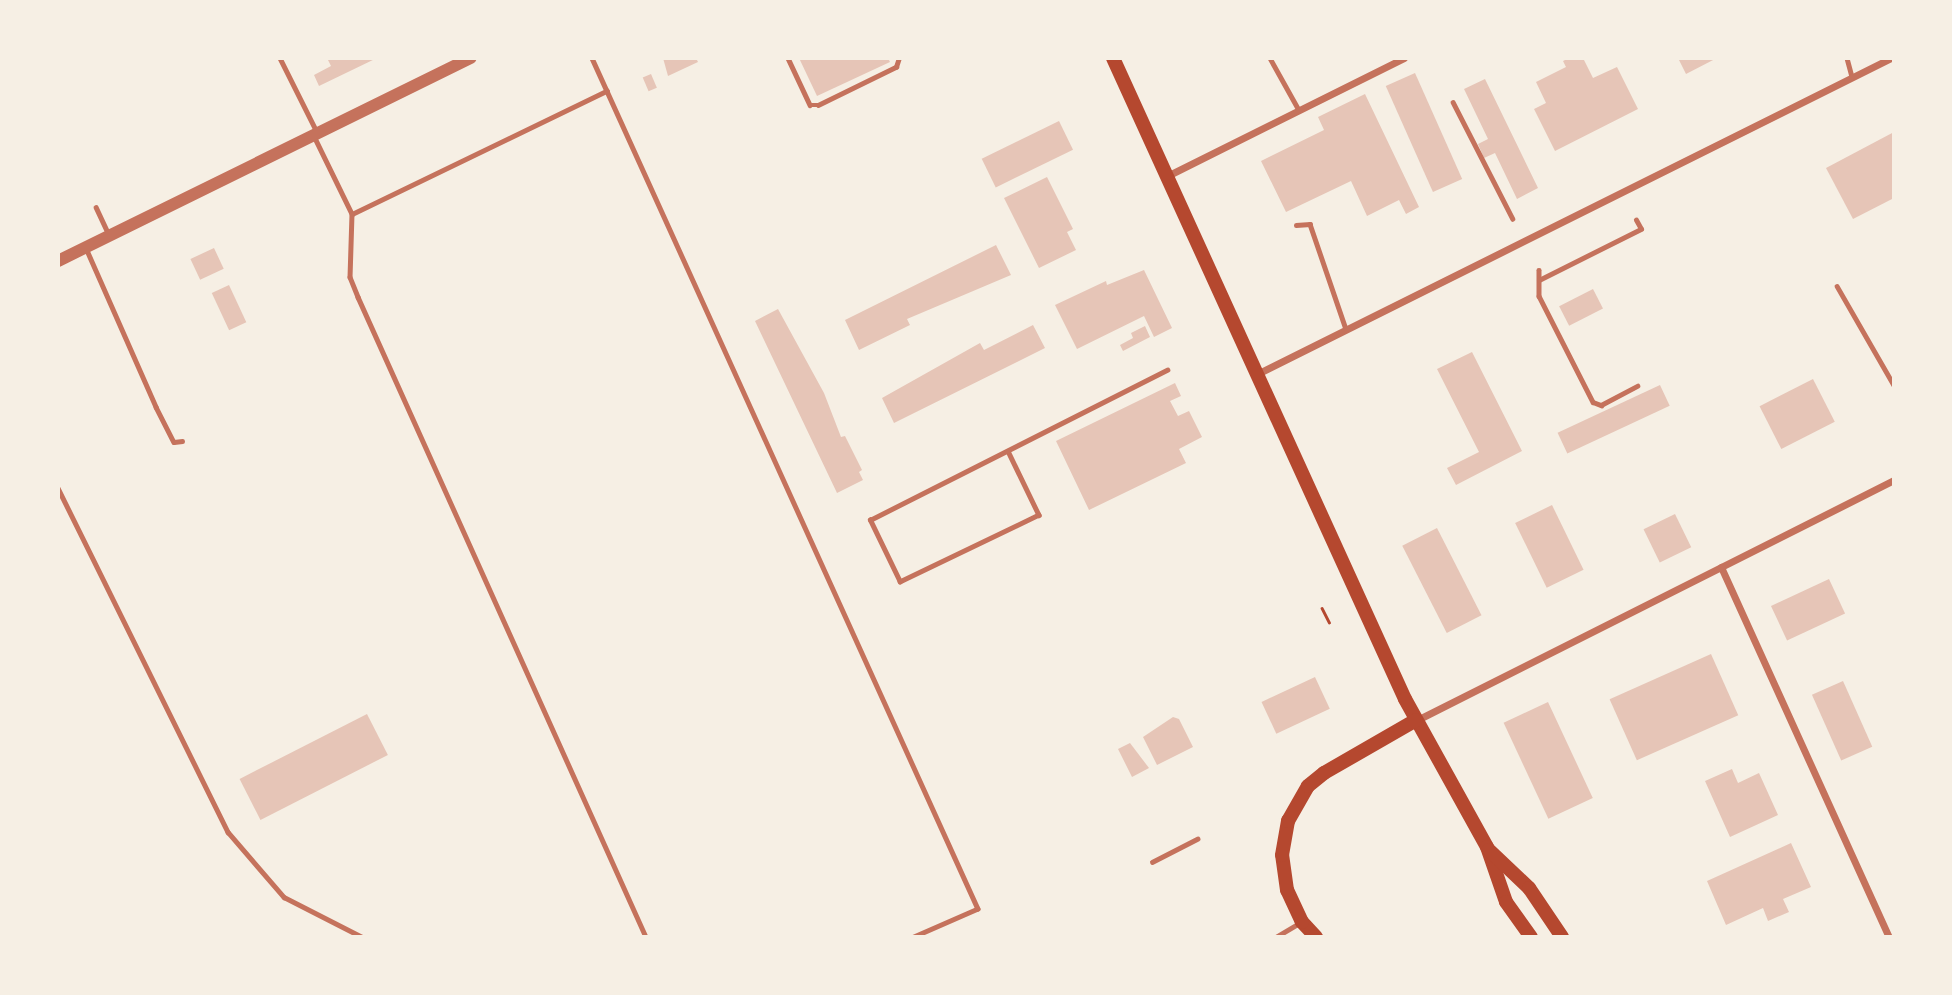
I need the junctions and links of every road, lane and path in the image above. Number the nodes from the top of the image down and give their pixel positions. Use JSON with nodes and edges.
{"nodes":[{"id":1,"x":280,"y":58,"type":"edge"},
{"id":2,"x":471,"y":58,"type":"edge"},
{"id":3,"x":592,"y":58,"type":"edge"},
{"id":4,"x":788,"y":58,"type":"edge"},
{"id":5,"x":899,"y":58,"type":"edge"},
{"id":6,"x":1113,"y":58,"type":"edge"},
{"id":7,"x":1270,"y":58,"type":"edge"},
{"id":8,"x":1404,"y":58,"type":"edge"},
{"id":9,"x":1847,"y":58,"type":"edge"},
{"id":10,"x":1891,"y":58,"type":"edge"},
{"id":11,"x":1852,"y":77,"type":"junction"},
{"id":12,"x":607,"y":91,"type":"junction"},
{"id":13,"x":1453,"y":102,"type":"dead end"},
{"id":14,"x":1299,"y":110,"type":"junction"},
{"id":15,"x":315,"y":134,"type":"junction"},
{"id":16,"x":1167,"y":176,"type":"junction"},
{"id":17,"x":96,"y":207,"type":"dead end"},
{"id":18,"x":352,"y":214,"type":"junction"},
{"id":19,"x":1513,"y":219,"type":"dead end"},
{"id":20,"x":1636,"y":220,"type":"dead end"},
{"id":21,"x":1296,"y":225,"type":"dead end"},
{"id":22,"x":110,"y":236,"type":"junction"},
{"id":23,"x":85,"y":248,"type":"junction"},
{"id":24,"x":58,"y":261,"type":"edge"},
{"id":25,"x":1539,"y":270,"type":"dead end"},
{"id":26,"x":1539,"y":279,"type":"junction"},
{"id":27,"x":1837,"y":286,"type":"dead end"},
{"id":28,"x":1346,"y":329,"type":"junction"},
{"id":29,"x":1167,"y":370,"type":"dead end"},
{"id":30,"x":1256,"y":374,"type":"junction"},
{"id":31,"x":1894,"y":385,"type":"edge"},
{"id":32,"x":1637,"y":386,"type":"dead end"},
{"id":33,"x":182,"y":441,"type":"dead end"},
{"id":34,"x":1009,"y":453,"type":"junction"},
{"id":35,"x":1894,"y":480,"type":"edge"},
{"id":36,"x":58,"y":488,"type":"edge"},
{"id":37,"x":1721,"y":567,"type":"junction"},
{"id":38,"x":1322,"y":608,"type":"dead end"},
{"id":39,"x":1329,"y":622,"type":"dead end"},
{"id":40,"x":1416,"y":720,"type":"junction"},
{"id":41,"x":1197,"y":839,"type":"dead end"},
{"id":42,"x":1487,"y":847,"type":"junction"},
{"id":43,"x":1152,"y":862,"type":"dead end"},
{"id":44,"x":1302,"y":922,"type":"junction"},
{"id":45,"x":362,"y":937,"type":"edge"},
{"id":46,"x":646,"y":937,"type":"edge"},
{"id":47,"x":914,"y":937,"type":"edge"},
{"id":48,"x":1276,"y":937,"type":"edge"},
{"id":49,"x":1316,"y":937,"type":"edge"},
{"id":50,"x":1531,"y":937,"type":"edge"},
{"id":51,"x":1562,"y":937,"type":"edge"},
{"id":52,"x":1889,"y":937,"type":"edge"}],
"edges":[{"from":1,"to":15,"type":"lane"},
{"from":2,"to":15,"type":"street"},
{"from":3,"to":12,"type":"lane"},
{"from":4,"to":5,"type":"lane"},
{"from":6,"to":16,"type":"main road"},
{"from":7,"to":14,"type":"lane"},
{"from":8,"to":14,"type":"street"},
{"from":9,"to":11,"type":"lane"},
{"from":10,"to":11,"type":"street"},
{"from":11,"to":28,"type":"street"},
{"from":12,"to":18,"type":"lane"},
{"from":12,"to":47,"type":"lane"},
{"from":13,"to":19,"type":"lane"},
{"from":14,"to":16,"type":"street"},
{"from":15,"to":18,"type":"lane"},
{"from":15,"to":22,"type":"street"},
{"from":16,"to":30,"type":"main road"},
{"from":17,"to":22,"type":"lane"},
{"from":18,"to":46,"type":"lane"},
{"from":20,"to":26,"type":"lane"},
{"from":21,"to":28,"type":"lane"},
{"from":22,"to":23,"type":"street"},
{"from":23,"to":24,"type":"street"},
{"from":23,"to":33,"type":"lane"},
{"from":25,"to":26,"type":"lane"},
{"from":26,"to":32,"type":"lane"},
{"from":27,"to":31,"type":"lane"},
{"from":28,"to":30,"type":"street"},
{"from":29,"to":34,"type":"lane"},
{"from":30,"to":40,"type":"main road"},
{"from":34,"to":34,"type":"lane"},
{"from":35,"to":37,"type":"street"},
{"from":36,"to":45,"type":"lane"},
{"from":37,"to":40,"type":"street"},
{"from":37,"to":52,"type":"street"},
{"from":38,"to":39,"type":"path"},
{"from":40,"to":42,"type":"main road"},
{"from":40,"to":44,"type":"main road"},
{"from":41,"to":43,"type":"lane"},
{"from":42,"to":50,"type":"main road"},
{"from":42,"to":51,"type":"main road"},
{"from":44,"to":48,"type":"lane"},
{"from":44,"to":49,"type":"main road"}]}
